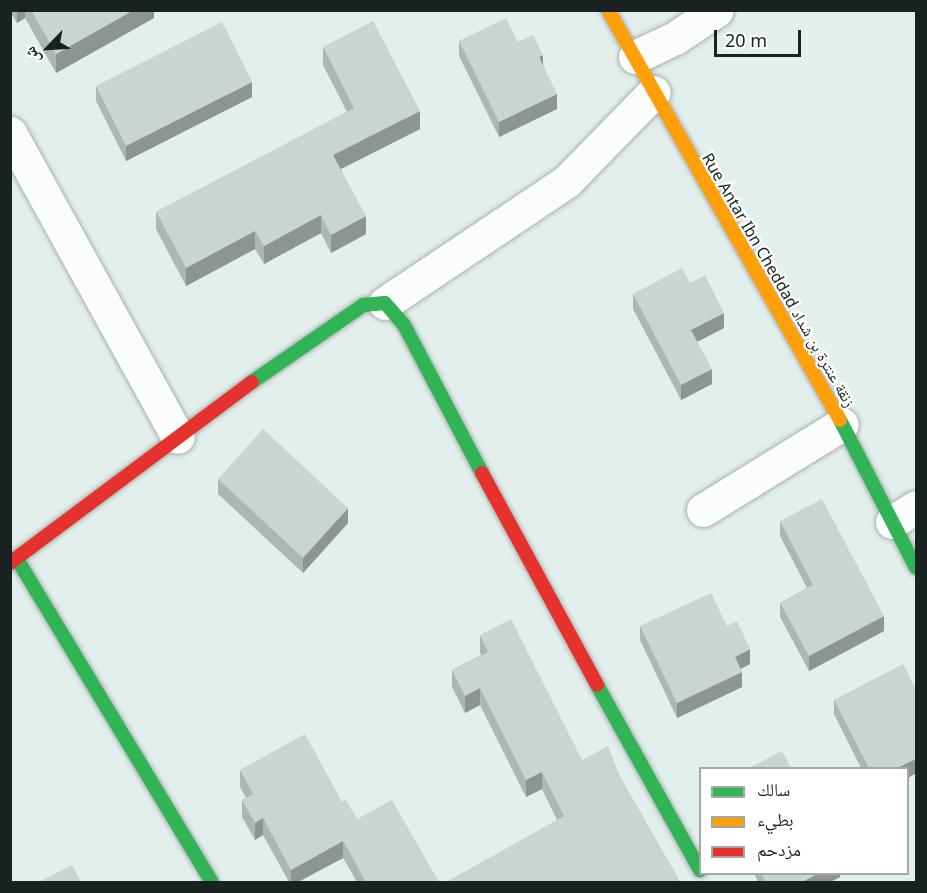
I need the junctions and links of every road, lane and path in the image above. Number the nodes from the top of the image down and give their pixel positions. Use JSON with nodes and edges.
{"nodes":[{"id":1,"x":608,"y":10,"type":"edge"},
{"id":2,"x":717,"y":10,"type":"edge"},
{"id":3,"x":635,"y":57,"type":"junction"},
{"id":4,"x":654,"y":92,"type":"junction"},
{"id":5,"x":10,"y":133,"type":"edge"},
{"id":6,"x":385,"y":303,"type":"junction"},
{"id":7,"x":842,"y":424,"type":"junction"},
{"id":8,"x":178,"y":436,"type":"junction"},
{"id":9,"x":703,"y":510,"type":"dead end"},
{"id":10,"x":904,"y":514,"type":"edge"},
{"id":11,"x":14,"y":561,"type":"edge"},
{"id":12,"x":916,"y":568,"type":"edge"},
{"id":13,"x":699,"y":867,"type":"edge"},
{"id":14,"x":212,"y":882,"type":"edge"}],
"edges":[{"from":1,"to":3,"type":"street","name":"Rue Antar Ibn Cheddad زنقة عنترة بن شداد"},
{"from":2,"to":3,"type":"street"},
{"from":3,"to":4,"type":"street","name":"Rue Antar Ibn Cheddad زنقة عنترة بن شداد"},
{"from":4,"to":6,"type":"street"},
{"from":4,"to":7,"type":"street","name":"Rue Antar Ibn Cheddad زنقة عنترة بن شداد"},
{"from":5,"to":8,"type":"street"},
{"from":6,"to":8,"type":"street"},
{"from":6,"to":13,"type":"street"},
{"from":7,"to":9,"type":"street"},
{"from":7,"to":10,"type":"street","name":"Rue Antar Ibn Cheddad زنقة عنترة بن شداد"},
{"from":8,"to":11,"type":"street"},
{"from":10,"to":12,"type":"street","name":"Rue Antar Ibn Cheddad زنقة عنترة بن شداد"},
{"from":11,"to":14,"type":"street"}]}
